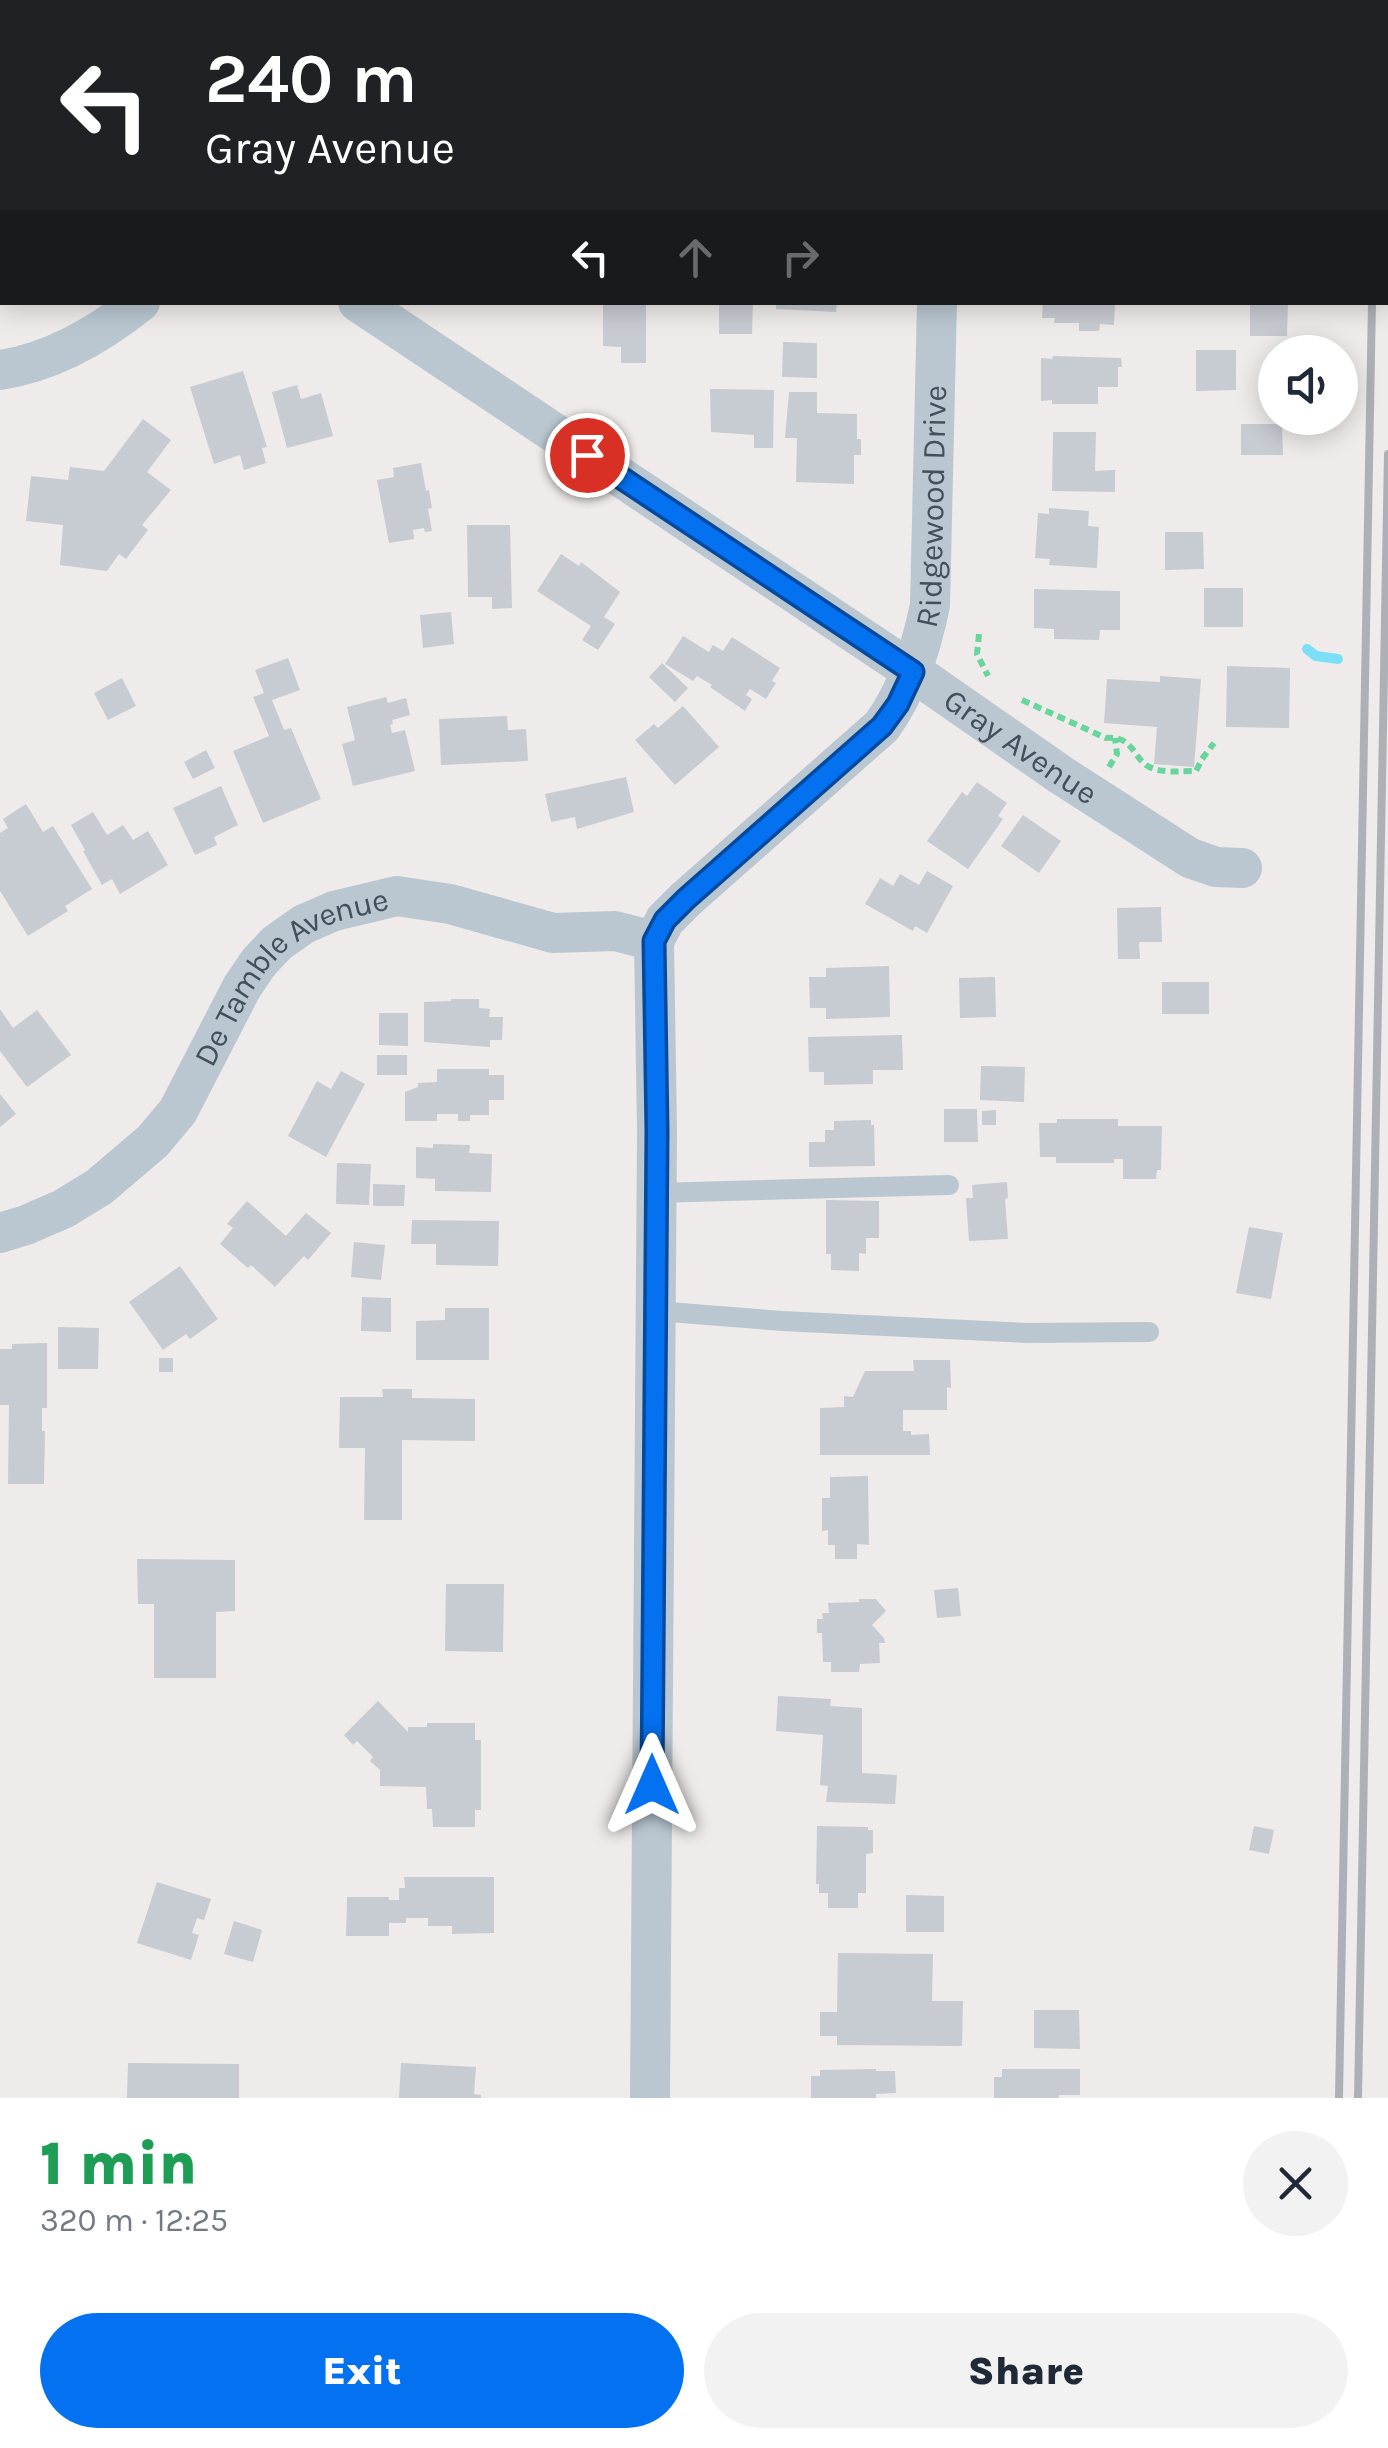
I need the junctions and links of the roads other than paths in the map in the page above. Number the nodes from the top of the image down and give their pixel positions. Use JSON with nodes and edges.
{"nodes":[{"id":1,"x":136,"y":305,"type":"edge"},
{"id":2,"x":362,"y":305,"type":"edge"},
{"id":3,"x":937,"y":305,"type":"edge"},
{"id":4,"x":0,"y":370,"type":"edge"},
{"id":5,"x":913,"y":672,"type":"junction"},
{"id":6,"x":1242,"y":868,"type":"dead end"},
{"id":7,"x":654,"y":941,"type":"junction"},
{"id":8,"x":948,"y":1185,"type":"dead end"},
{"id":9,"x":656,"y":1193,"type":"junction"},
{"id":10,"x":0,"y":1233,"type":"edge"},
{"id":11,"x":656,"y":1311,"type":"junction"},
{"id":12,"x":1149,"y":1332,"type":"dead end"},
{"id":13,"x":650,"y":2098,"type":"edge"}],
"edges":[{"from":1,"to":4,"type":"street"},
{"from":2,"to":5,"type":"street","name":"Gray Avenue"},
{"from":3,"to":5,"type":"street","name":"Ridgewood Drive"},
{"from":5,"to":6,"type":"street","name":"Gray Avenue"},
{"from":5,"to":7,"type":"street","name":"Ridgewood Drive"},
{"from":7,"to":9,"type":"street"},
{"from":7,"to":10,"type":"street","name":"De Tamble Avenue"},
{"from":8,"to":9,"type":"lane"},
{"from":9,"to":11,"type":"street"},
{"from":11,"to":12,"type":"lane"},
{"from":11,"to":13,"type":"street"}]}
